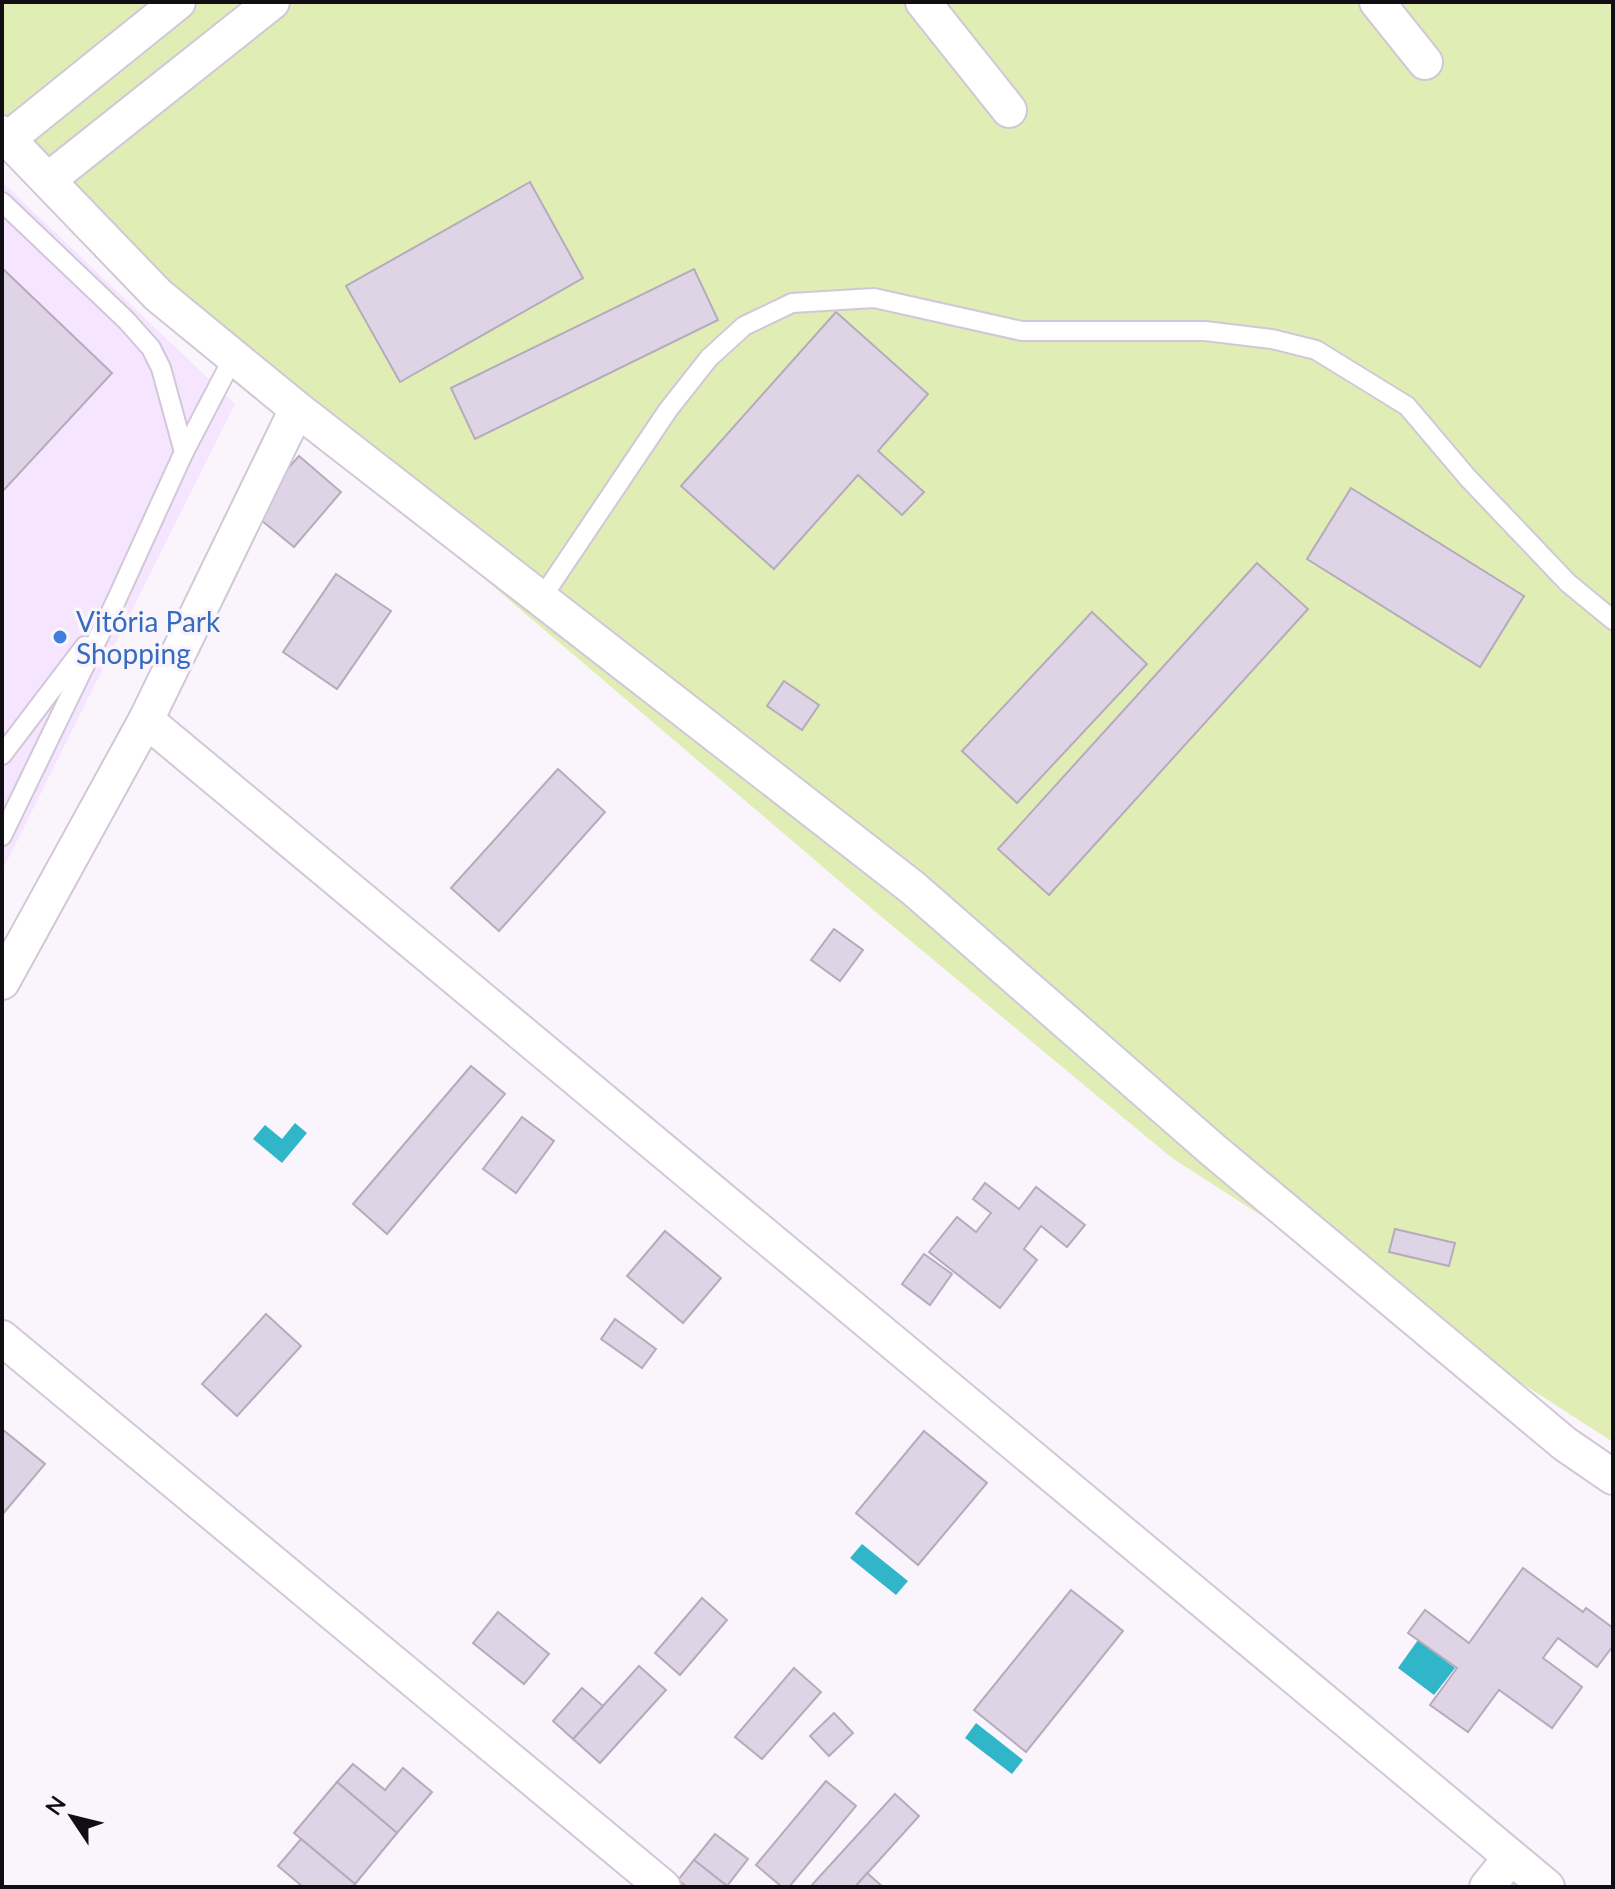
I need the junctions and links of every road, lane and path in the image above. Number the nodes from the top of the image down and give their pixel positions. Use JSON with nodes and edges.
{"nodes":[{"id":1,"x":178,"y":2,"type":"edge"},
{"id":2,"x":272,"y":2,"type":"edge"},
{"id":3,"x":923,"y":2,"type":"edge"},
{"id":4,"x":1377,"y":2,"type":"edge"},
{"id":5,"x":1425,"y":62,"type":"dead end"},
{"id":6,"x":1009,"y":110,"type":"dead end"},
{"id":7,"x":5,"y":136,"type":"edge"},
{"id":8,"x":48,"y":180,"type":"junction"},
{"id":9,"x":2,"y":202,"type":"edge"},
{"id":10,"x":234,"y":356,"type":"junction"},
{"id":11,"x":297,"y":409,"type":"junction"},
{"id":12,"x":184,"y":452,"type":"junction"},
{"id":13,"x":541,"y":599,"type":"junction"},
{"id":14,"x":115,"y":603,"type":"junction"},
{"id":15,"x":1613,"y":620,"type":"edge"},
{"id":16,"x":146,"y":720,"type":"junction"},
{"id":17,"x":2,"y":755,"type":"edge"},
{"id":18,"x":2,"y":836,"type":"edge"},
{"id":19,"x":2,"y":982,"type":"edge"},
{"id":20,"x":2,"y":1338,"type":"edge"},
{"id":21,"x":1613,"y":1477,"type":"edge"},
{"id":22,"x":1511,"y":1857,"type":"junction"},
{"id":23,"x":663,"y":1887,"type":"edge"},
{"id":24,"x":1487,"y":1887,"type":"edge"},
{"id":25,"x":1547,"y":1887,"type":"edge"}],
"edges":[{"from":1,"to":7,"type":"street"},
{"from":2,"to":8,"type":"street"},
{"from":3,"to":6,"type":"street"},
{"from":4,"to":5,"type":"street"},
{"from":7,"to":8,"type":"street"},
{"from":8,"to":10,"type":"street"},
{"from":9,"to":12,"type":"lane"},
{"from":10,"to":11,"type":"street"},
{"from":10,"to":12,"type":"lane"},
{"from":11,"to":13,"type":"street"},
{"from":11,"to":16,"type":"street"},
{"from":12,"to":14,"type":"lane"},
{"from":13,"to":15,"type":"lane"},
{"from":13,"to":21,"type":"street"},
{"from":14,"to":17,"type":"lane"},
{"from":14,"to":18,"type":"lane"},
{"from":16,"to":19,"type":"street"},
{"from":16,"to":22,"type":"street"},
{"from":20,"to":23,"type":"street"},
{"from":22,"to":24,"type":"street"},
{"from":22,"to":25,"type":"street"}]}
